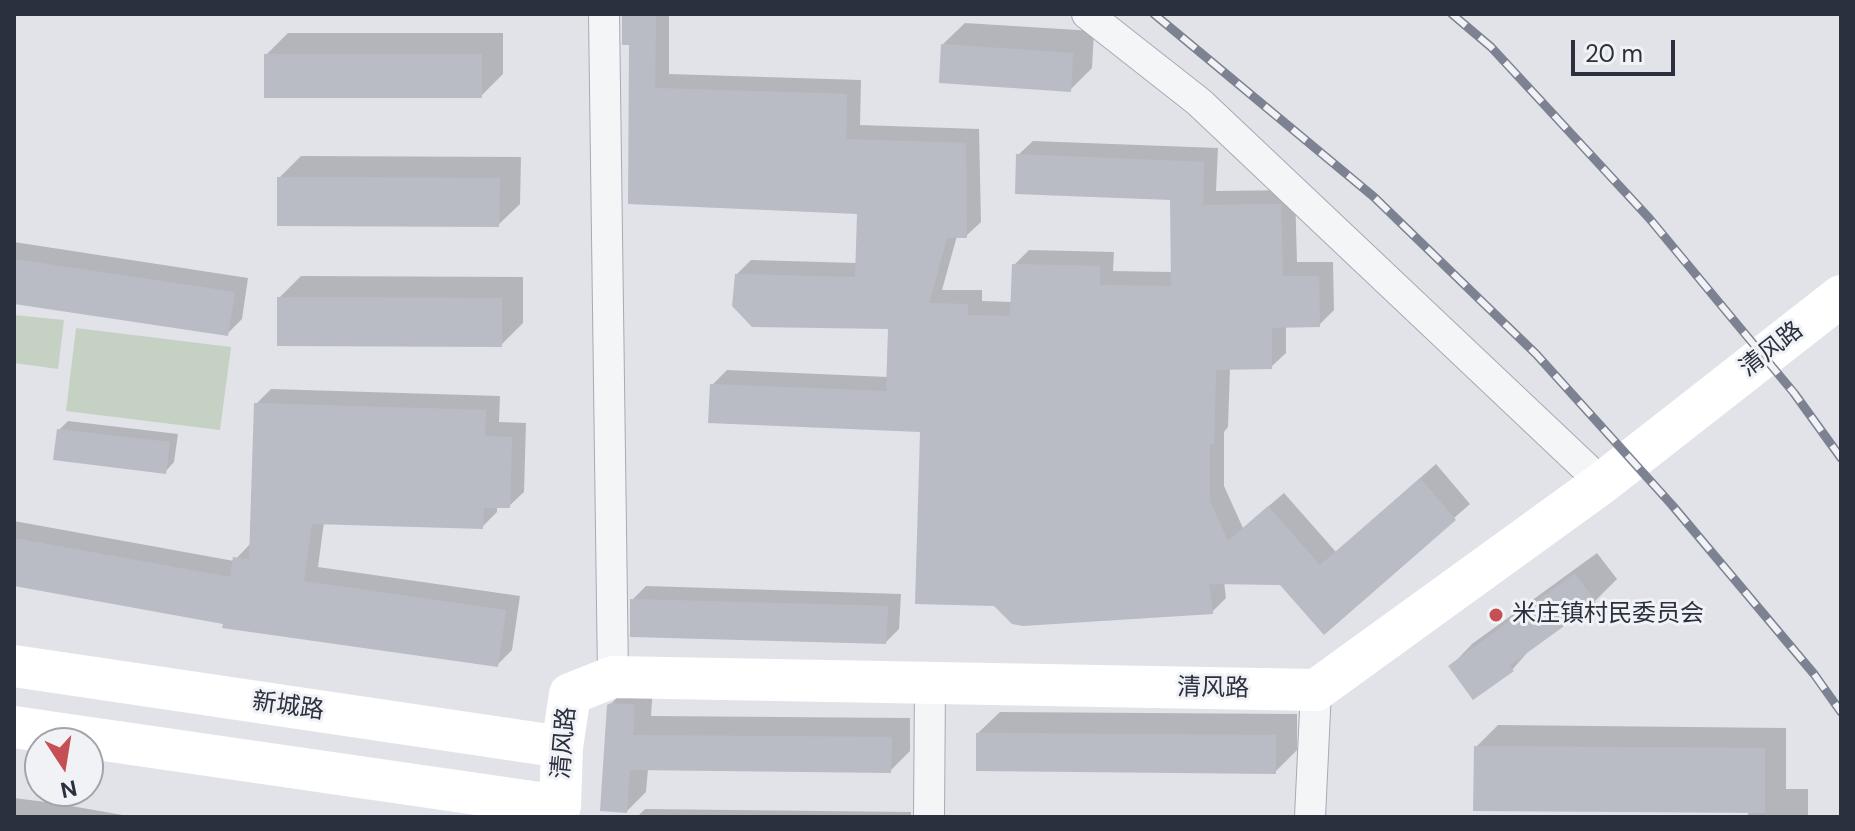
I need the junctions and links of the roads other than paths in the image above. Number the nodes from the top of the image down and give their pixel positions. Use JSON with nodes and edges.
{"nodes":[{"id":1,"x":604,"y":14,"type":"edge"},
{"id":2,"x":1087,"y":14,"type":"edge"},
{"id":3,"x":1841,"y":296,"type":"edge"},
{"id":4,"x":1602,"y":483,"type":"junction"},
{"id":5,"x":14,"y":666,"type":"edge"},
{"id":6,"x":613,"y":677,"type":"junction"},
{"id":7,"x":930,"y":684,"type":"junction"},
{"id":8,"x":1316,"y":690,"type":"junction"},
{"id":9,"x":14,"y":727,"type":"edge"},
{"id":10,"x":562,"y":747,"type":"junction"},
{"id":11,"x":929,"y":817,"type":"edge"},
{"id":12,"x":1310,"y":817,"type":"edge"}],
"edges":[{"from":1,"to":6,"type":"street"},
{"from":2,"to":4,"type":"street"},
{"from":3,"to":4,"type":"main road","name":"清风路"},
{"from":4,"to":8,"type":"main road","name":"清风路"},
{"from":5,"to":10,"type":"main road","name":"新城路"},
{"from":6,"to":7,"type":"main road","name":"清风路"},
{"from":6,"to":10,"type":"main road","name":"清风路"},
{"from":7,"to":8,"type":"main road","name":"清风路"},
{"from":7,"to":11,"type":"street"},
{"from":8,"to":12,"type":"street"},
{"from":9,"to":10,"type":"main road","name":"清风路"}]}
